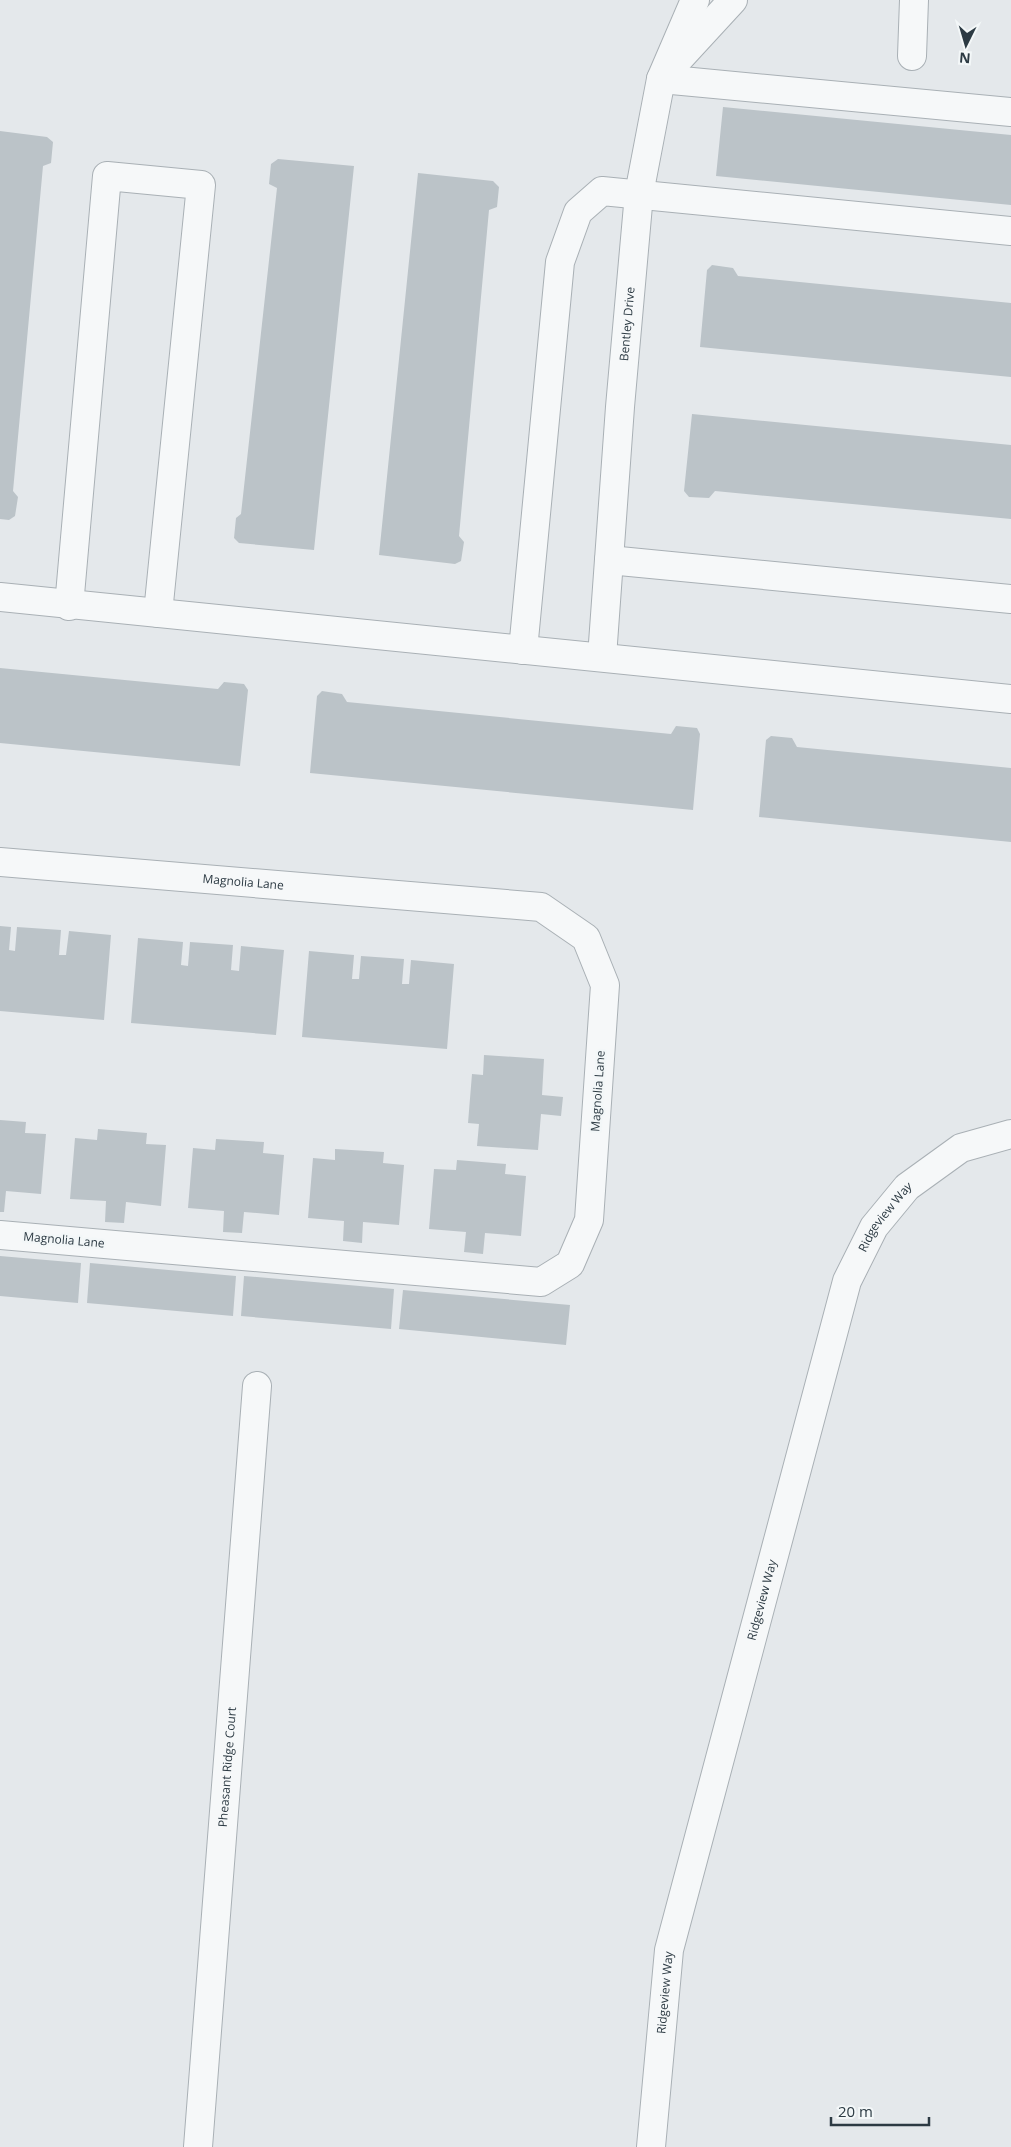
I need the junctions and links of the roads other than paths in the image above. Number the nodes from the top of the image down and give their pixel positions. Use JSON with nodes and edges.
{"nodes":[{"id":1,"x":695,"y":0,"type":"edge"},
{"id":2,"x":733,"y":0,"type":"edge"},
{"id":3,"x":914,"y":0,"type":"edge"},
{"id":4,"x":912,"y":56,"type":"dead end"},
{"id":5,"x":661,"y":79,"type":"junction"},
{"id":6,"x":1011,"y":112,"type":"edge"},
{"id":7,"x":639,"y":194,"type":"junction"},
{"id":8,"x":1011,"y":232,"type":"edge"},
{"id":9,"x":609,"y":560,"type":"junction"},
{"id":10,"x":0,"y":597,"type":"edge"},
{"id":11,"x":1011,"y":599,"type":"edge"},
{"id":12,"x":69,"y":606,"type":"junction"},
{"id":13,"x":158,"y":613,"type":"junction"},
{"id":14,"x":523,"y":650,"type":"junction"},
{"id":15,"x":602,"y":657,"type":"junction"},
{"id":16,"x":1011,"y":699,"type":"edge"},
{"id":17,"x":0,"y":862,"type":"edge"},
{"id":18,"x":1011,"y":1134,"type":"edge"},
{"id":19,"x":0,"y":1234,"type":"edge"},
{"id":20,"x":257,"y":1386,"type":"dead end"},
{"id":21,"x":198,"y":2147,"type":"edge"},
{"id":22,"x":651,"y":2147,"type":"edge"}],
"edges":[{"from":1,"to":5,"type":"street","name":"Bentley Drive"},
{"from":2,"to":5,"type":"street"},
{"from":3,"to":4,"type":"street"},
{"from":5,"to":6,"type":"street"},
{"from":5,"to":7,"type":"street","name":"Bentley Drive"},
{"from":7,"to":8,"type":"street"},
{"from":7,"to":9,"type":"street","name":"Bentley Drive"},
{"from":7,"to":14,"type":"street"},
{"from":9,"to":11,"type":"street"},
{"from":9,"to":15,"type":"street","name":"Bentley Drive"},
{"from":10,"to":12,"type":"street"},
{"from":12,"to":13,"type":"street"},
{"from":12,"to":13,"type":"street"},
{"from":13,"to":14,"type":"street"},
{"from":14,"to":15,"type":"street"},
{"from":15,"to":16,"type":"street"},
{"from":17,"to":19,"type":"street","name":"Magnolia Lane"},
{"from":18,"to":22,"type":"street","name":"Ridgeview Way"},
{"from":20,"to":21,"type":"street","name":"Pheasant Ridge Court"}]}
